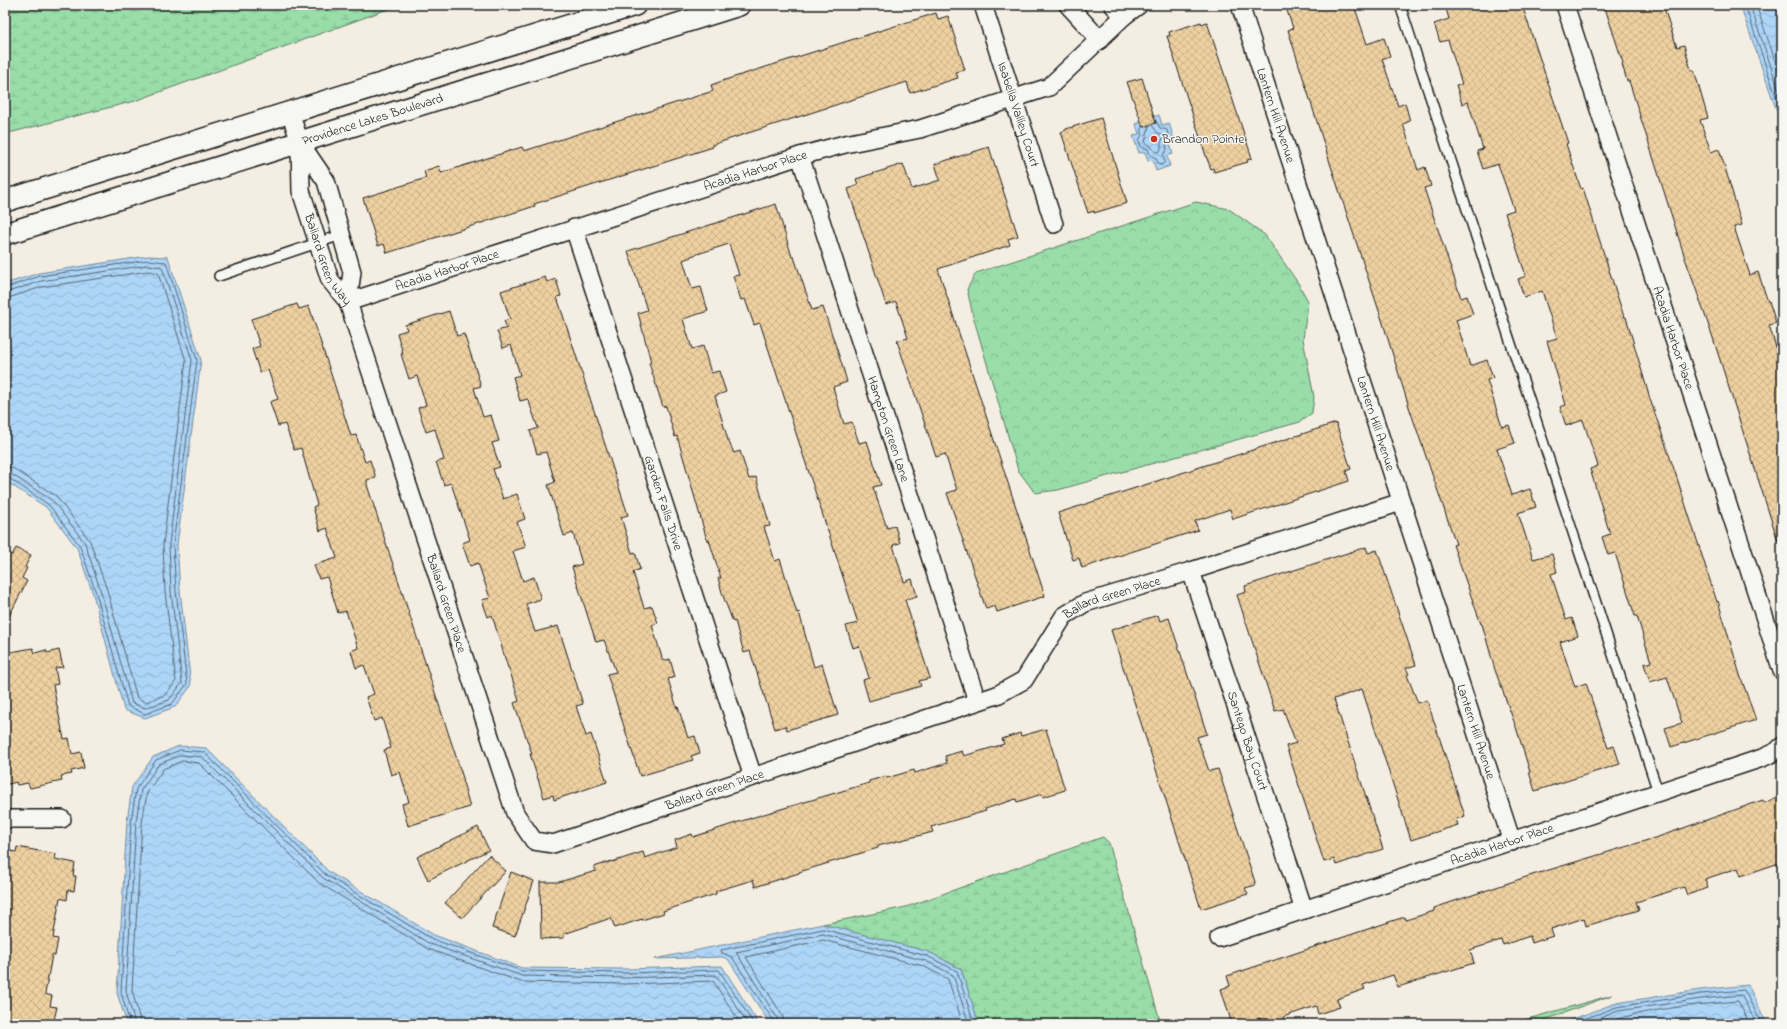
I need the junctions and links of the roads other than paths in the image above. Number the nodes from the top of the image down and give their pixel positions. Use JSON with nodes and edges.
{"nodes":[{"id":1,"x":635,"y":5,"type":"edge"},
{"id":2,"x":739,"y":5,"type":"edge"},
{"id":3,"x":983,"y":5,"type":"edge"},
{"id":4,"x":1068,"y":5,"type":"edge"},
{"id":5,"x":1139,"y":5,"type":"edge"},
{"id":6,"x":1240,"y":5,"type":"edge"},
{"id":7,"x":1400,"y":5,"type":"edge"},
{"id":8,"x":1565,"y":5,"type":"edge"},
{"id":9,"x":1119,"y":11,"type":"edge"},
{"id":10,"x":1100,"y":40,"type":"junction"},
{"id":11,"x":1014,"y":99,"type":"junction"},
{"id":12,"x":290,"y":112,"type":"junction"},
{"id":13,"x":300,"y":143,"type":"junction"},
{"id":14,"x":800,"y":156,"type":"junction"},
{"id":15,"x":5,"y":201,"type":"edge"},
{"id":16,"x":1054,"y":224,"type":"dead end"},
{"id":17,"x":574,"y":228,"type":"junction"},
{"id":18,"x":5,"y":234,"type":"edge"},
{"id":19,"x":341,"y":236,"type":"junction"},
{"id":20,"x":318,"y":243,"type":"junction"},
{"id":21,"x":220,"y":276,"type":"dead end"},
{"id":22,"x":348,"y":302,"type":"junction"},
{"id":23,"x":1401,"y":502,"type":"junction"},
{"id":24,"x":1191,"y":571,"type":"junction"},
{"id":25,"x":1782,"y":671,"type":"edge"},
{"id":26,"x":977,"y":701,"type":"junction"},
{"id":27,"x":1782,"y":746,"type":"edge"},
{"id":28,"x":753,"y":777,"type":"junction"},
{"id":29,"x":1658,"y":792,"type":"junction"},
{"id":30,"x":5,"y":819,"type":"edge"},
{"id":31,"x":62,"y":820,"type":"dead end"},
{"id":32,"x":1512,"y":842,"type":"junction"},
{"id":33,"x":1304,"y":910,"type":"junction"},
{"id":34,"x":1219,"y":938,"type":"dead end"}],
"edges":[{"from":1,"to":12,"type":"street"},
{"from":2,"to":13,"type":"street","name":"Providence Lakes Boulevard"},
{"from":3,"to":11,"type":"street","name":"Isabella Vallley Court"},
{"from":4,"to":10,"type":"street"},
{"from":5,"to":9,"type":"street","name":"Acadia Harbor Place"},
{"from":6,"to":23,"type":"street","name":"Lantern Hill Avenue"},
{"from":7,"to":29,"type":"lane"},
{"from":8,"to":25,"type":"street","name":"Acadia Harbor Place"},
{"from":9,"to":10,"type":"street","name":"Acadia Harbor Place"},
{"from":10,"to":11,"type":"street","name":"Acadia Harbor Place"},
{"from":11,"to":14,"type":"street","name":"Acadia Harbor Place"},
{"from":11,"to":16,"type":"street","name":"Isabella Vallley Court"},
{"from":12,"to":13,"type":"street","name":"Ballard Green Way"},
{"from":12,"to":15,"type":"street"},
{"from":13,"to":18,"type":"street","name":"Providence Lakes Boulevard"},
{"from":13,"to":19,"type":"street","name":"Ballard Green Way"},
{"from":13,"to":20,"type":"street","name":"Ballard Green Way"},
{"from":14,"to":17,"type":"street","name":"Acadia Harbor Place"},
{"from":14,"to":26,"type":"street","name":"Hampton Green Lane"},
{"from":17,"to":22,"type":"street","name":"Acadia Harbor Place"},
{"from":17,"to":28,"type":"street","name":"Garden Falls Drive"},
{"from":19,"to":20,"type":"lane"},
{"from":19,"to":22,"type":"street","name":"Ballard Green Way"},
{"from":20,"to":21,"type":"lane"},
{"from":20,"to":22,"type":"street","name":"Ballard Green Way"},
{"from":22,"to":28,"type":"street","name":"Ballard Green Place"},
{"from":23,"to":24,"type":"street","name":"Ballard Green Place"},
{"from":23,"to":32,"type":"street","name":"Lantern Hill Avenue"},
{"from":24,"to":26,"type":"street","name":"Ballard Green Place"},
{"from":24,"to":33,"type":"street","name":"Santego Bay Court"},
{"from":26,"to":28,"type":"street","name":"Ballard Green Place"},
{"from":27,"to":29,"type":"street","name":"Acadia Harbor Place"},
{"from":29,"to":32,"type":"street","name":"Acadia Harbor Place"},
{"from":30,"to":31,"type":"street"},
{"from":32,"to":33,"type":"street","name":"Acadia Harbor Place"},
{"from":33,"to":34,"type":"street","name":"Acadia Harbor Place"}]}
